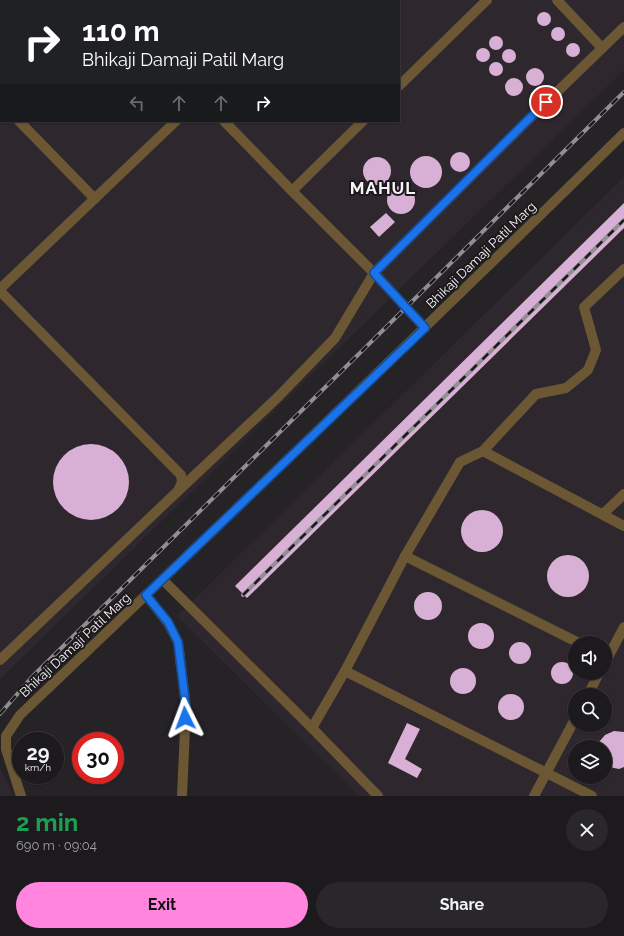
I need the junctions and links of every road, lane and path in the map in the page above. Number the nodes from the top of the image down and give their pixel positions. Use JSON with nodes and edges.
{"nodes":[{"id":1,"x":487,"y":0,"type":"edge"},
{"id":2,"x":557,"y":0,"type":"edge"},
{"id":3,"x":624,"y":27,"type":"edge"},
{"id":4,"x":602,"y":48,"type":"junction"},
{"id":5,"x":400,"y":85,"type":"edge"},
{"id":6,"x":20,"y":122,"type":"edge"},
{"id":7,"x":175,"y":122,"type":"edge"},
{"id":8,"x":225,"y":122,"type":"edge"},
{"id":9,"x":362,"y":122,"type":"edge"},
{"id":10,"x":624,"y":133,"type":"edge"},
{"id":11,"x":292,"y":191,"type":"junction"},
{"id":12,"x":95,"y":199,"type":"junction"},
{"id":13,"x":624,"y":269,"type":"edge"},
{"id":14,"x":374,"y":273,"type":"junction"},
{"id":15,"x":0,"y":290,"type":"edge"},
{"id":16,"x":425,"y":328,"type":"junction"},
{"id":17,"x":483,"y":451,"type":"junction"},
{"id":18,"x":178,"y":491,"type":"junction"},
{"id":19,"x":624,"y":494,"type":"edge"},
{"id":20,"x":603,"y":514,"type":"junction"},
{"id":21,"x":624,"y":526,"type":"edge"},
{"id":22,"x":405,"y":556,"type":"junction"},
{"id":23,"x":163,"y":580,"type":"junction"},
{"id":24,"x":146,"y":595,"type":"junction"},
{"id":25,"x":624,"y":626,"type":"edge"},
{"id":26,"x":568,"y":638,"type":"edge"},
{"id":27,"x":612,"y":648,"type":"edge"},
{"id":28,"x":0,"y":659,"type":"edge"},
{"id":29,"x":345,"y":671,"type":"junction"},
{"id":30,"x":312,"y":728,"type":"junction"},
{"id":31,"x":568,"y":732,"type":"edge"},
{"id":32,"x":3,"y":738,"type":"edge"},
{"id":33,"x":546,"y":772,"type":"junction"},
{"id":34,"x":21,"y":796,"type":"edge"},
{"id":35,"x":182,"y":796,"type":"edge"},
{"id":36,"x":378,"y":796,"type":"edge"},
{"id":37,"x":534,"y":796,"type":"edge"},
{"id":38,"x":592,"y":796,"type":"edge"}],
"edges":[{"from":1,"to":5,"type":"street"},
{"from":2,"to":4,"type":"street"},
{"from":3,"to":4,"type":"street"},
{"from":4,"to":14,"type":"street"},
{"from":6,"to":12,"type":"street"},
{"from":7,"to":12,"type":"street"},
{"from":8,"to":11,"type":"street"},
{"from":9,"to":11,"type":"street"},
{"from":10,"to":16,"type":"street","name":"Bhikaji Damaji Patil Marg"},
{"from":11,"to":14,"type":"street"},
{"from":12,"to":15,"type":"street"},
{"from":13,"to":17,"type":"street"},
{"from":14,"to":16,"type":"street"},
{"from":14,"to":18,"type":"street"},
{"from":15,"to":18,"type":"street"},
{"from":16,"to":23,"type":"street","name":"Bhikaji Damaji Patil Marg"},
{"from":17,"to":20,"type":"street"},
{"from":17,"to":22,"type":"street"},
{"from":18,"to":28,"type":"street"},
{"from":19,"to":20,"type":"street"},
{"from":20,"to":21,"type":"street"},
{"from":22,"to":26,"type":"street"},
{"from":22,"to":29,"type":"street"},
{"from":23,"to":24,"type":"street","name":"Bhikaji Damaji Patil Marg"},
{"from":23,"to":30,"type":"street"},
{"from":24,"to":32,"type":"street","name":"Bhikaji Damaji Patil Marg"},
{"from":24,"to":35,"type":"street"},
{"from":25,"to":27,"type":"street"},
{"from":29,"to":30,"type":"street"},
{"from":29,"to":33,"type":"street"},
{"from":30,"to":36,"type":"street"},
{"from":31,"to":33,"type":"street"},
{"from":32,"to":34,"type":"street","name":"Bhikaji Damaji Patil Marg"},
{"from":33,"to":37,"type":"street"},
{"from":33,"to":38,"type":"street"}]}
